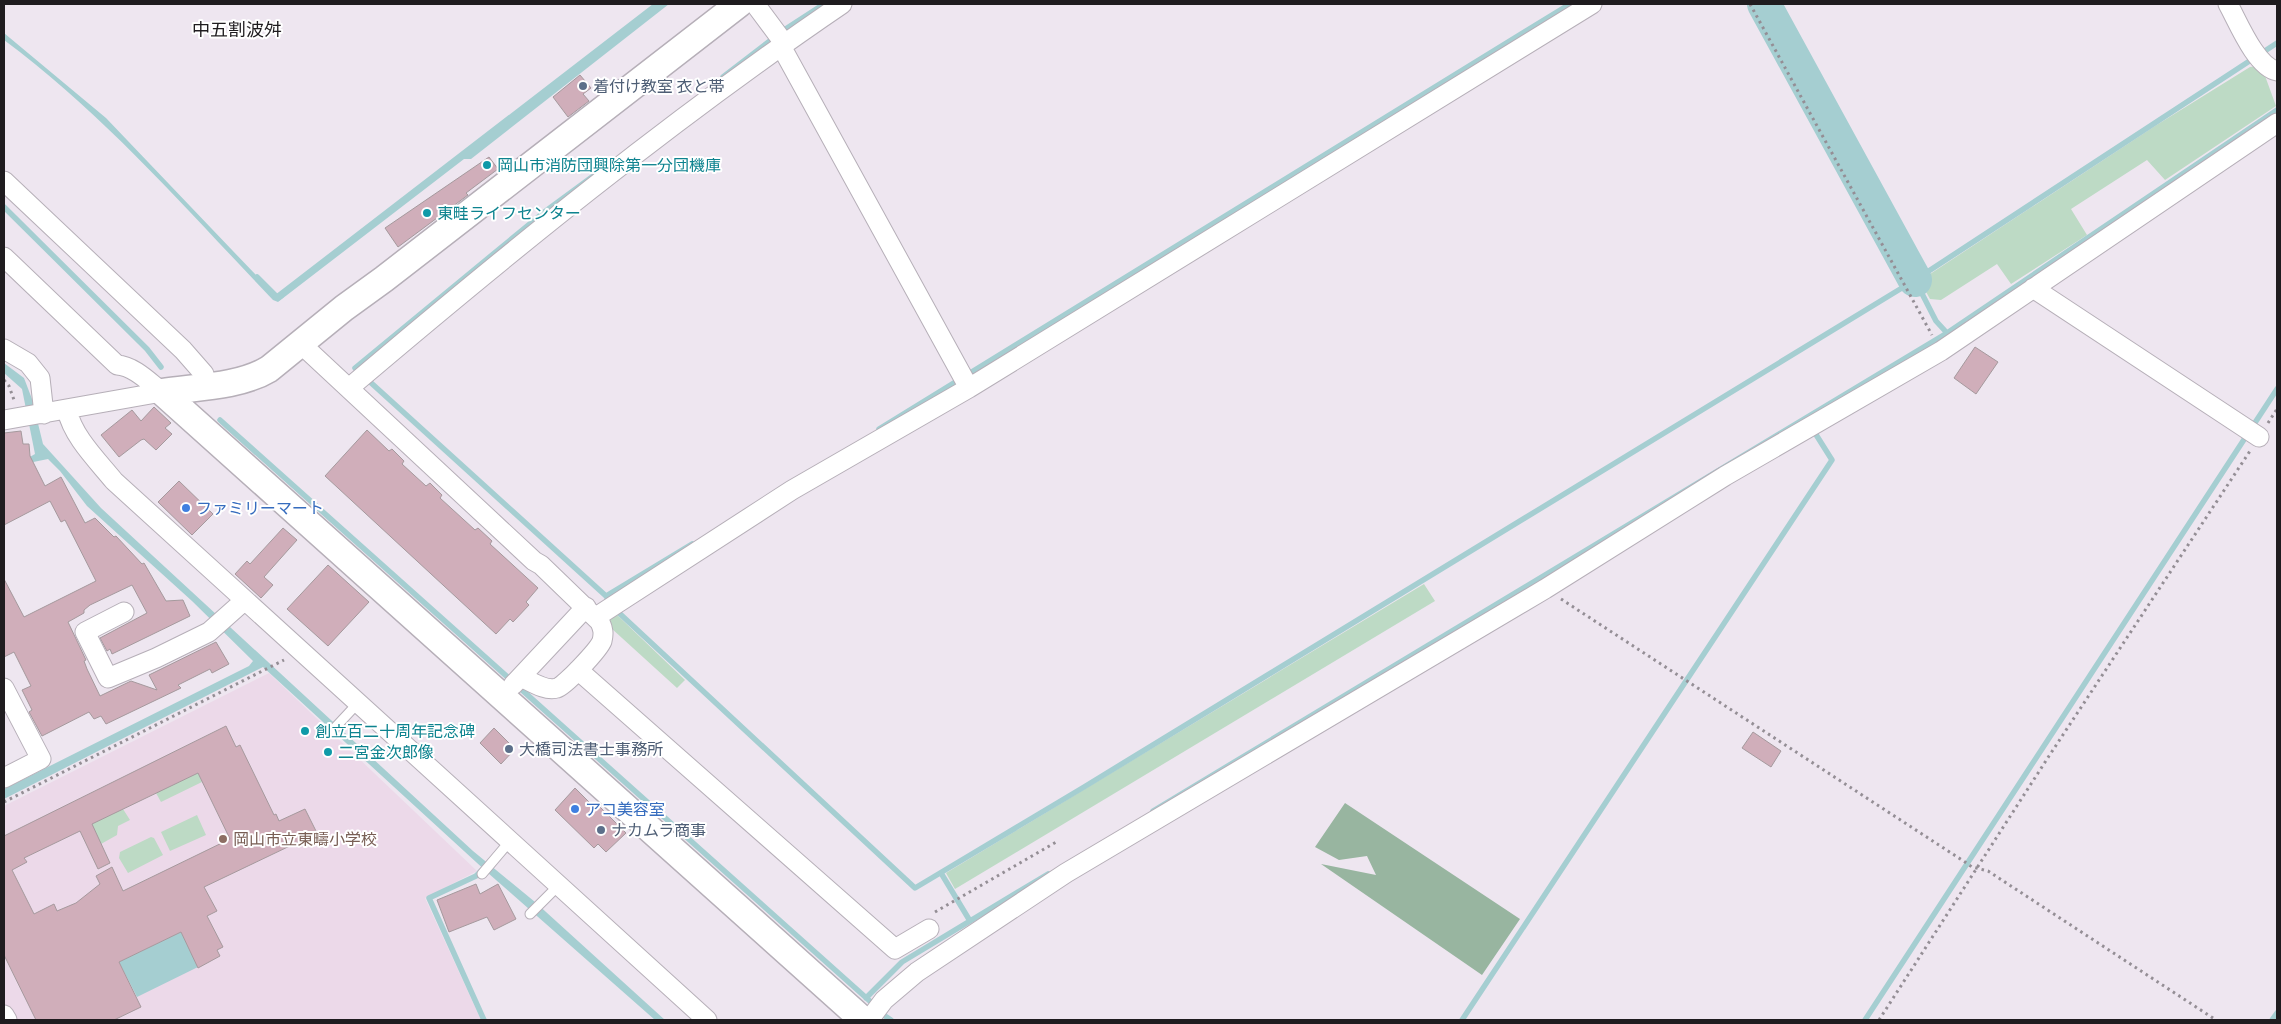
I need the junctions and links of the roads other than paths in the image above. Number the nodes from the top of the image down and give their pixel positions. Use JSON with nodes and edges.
{"nodes":[{"id":1,"x":739,"y":4,"type":"edge"},
{"id":2,"x":755,"y":4,"type":"edge"},
{"id":3,"x":842,"y":4,"type":"edge"},
{"id":4,"x":1592,"y":4,"type":"edge"},
{"id":5,"x":2228,"y":4,"type":"edge"},
{"id":6,"x":780,"y":39,"type":"junction"},
{"id":7,"x":2277,"y":71,"type":"edge"},
{"id":8,"x":2277,"y":123,"type":"edge"},
{"id":9,"x":4,"y":181,"type":"edge"},
{"id":10,"x":4,"y":257,"type":"edge"},
{"id":11,"x":2033,"y":288,"type":"junction"},
{"id":12,"x":300,"y":343,"type":"junction"},
{"id":13,"x":4,"y":349,"type":"edge"},
{"id":14,"x":117,"y":365,"type":"junction"},
{"id":15,"x":965,"y":381,"type":"junction"},
{"id":16,"x":206,"y":386,"type":"junction"},
{"id":17,"x":349,"y":388,"type":"junction"},
{"id":18,"x":162,"y":392,"type":"junction"},
{"id":19,"x":119,"y":399,"type":"junction"},
{"id":20,"x":67,"y":410,"type":"junction"},
{"id":21,"x":44,"y":414,"type":"junction"},
{"id":22,"x":4,"y":420,"type":"edge"},
{"id":23,"x":2253,"y":433,"type":"road end"},
{"id":24,"x":245,"y":600,"type":"junction"},
{"id":25,"x":602,"y":609,"type":"junction"},
{"id":26,"x":124,"y":612,"type":"dead end"},
{"id":27,"x":578,"y":670,"type":"junction"},
{"id":28,"x":513,"y":685,"type":"junction"},
{"id":29,"x":4,"y":688,"type":"edge"},
{"id":30,"x":358,"y":703,"type":"junction"},
{"id":31,"x":330,"y":734,"type":"dead end"},
{"id":32,"x":4,"y":778,"type":"edge"},
{"id":33,"x":510,"y":841,"type":"junction"},
{"id":34,"x":482,"y":874,"type":"dead end"},
{"id":35,"x":559,"y":886,"type":"junction"},
{"id":36,"x":530,"y":914,"type":"dead end"},
{"id":37,"x":929,"y":929,"type":"dead end"},
{"id":38,"x":4,"y":1014,"type":"edge"},
{"id":39,"x":6,"y":1020,"type":"edge"},
{"id":40,"x":707,"y":1020,"type":"edge"},
{"id":41,"x":863,"y":1020,"type":"edge"},
{"id":42,"x":869,"y":1020,"type":"edge"}],
"edges":[{"from":1,"to":12,"type":"street"},
{"from":2,"to":6,"type":"street"},
{"from":3,"to":6,"type":"street"},
{"from":4,"to":15,"type":"street"},
{"from":5,"to":7,"type":"street"},
{"from":6,"to":15,"type":"street"},
{"from":6,"to":17,"type":"street"},
{"from":8,"to":11,"type":"street"},
{"from":9,"to":16,"type":"street"},
{"from":10,"to":14,"type":"street"},
{"from":11,"to":23,"type":"street"},
{"from":11,"to":42,"type":"street"},
{"from":12,"to":16,"type":"street"},
{"from":12,"to":17,"type":"street"},
{"from":13,"to":21,"type":"street"},
{"from":14,"to":18,"type":"street"},
{"from":14,"to":19,"type":"street"},
{"from":15,"to":25,"type":"street"},
{"from":16,"to":18,"type":"street"},
{"from":17,"to":25,"type":"street"},
{"from":18,"to":19,"type":"street"},
{"from":18,"to":28,"type":"street"},
{"from":19,"to":20,"type":"street"},
{"from":20,"to":21,"type":"street"},
{"from":20,"to":24,"type":"street"},
{"from":21,"to":22,"type":"street"},
{"from":24,"to":26,"type":"street"},
{"from":24,"to":30,"type":"street"},
{"from":25,"to":27,"type":"street"},
{"from":25,"to":28,"type":"street"},
{"from":27,"to":28,"type":"street"},
{"from":27,"to":37,"type":"street"},
{"from":28,"to":41,"type":"street"},
{"from":29,"to":32,"type":"street"},
{"from":30,"to":31,"type":"lane"},
{"from":30,"to":33,"type":"street"},
{"from":33,"to":34,"type":"lane"},
{"from":33,"to":35,"type":"street"},
{"from":35,"to":36,"type":"lane"},
{"from":35,"to":40,"type":"street"},
{"from":38,"to":39,"type":"street"}]}
